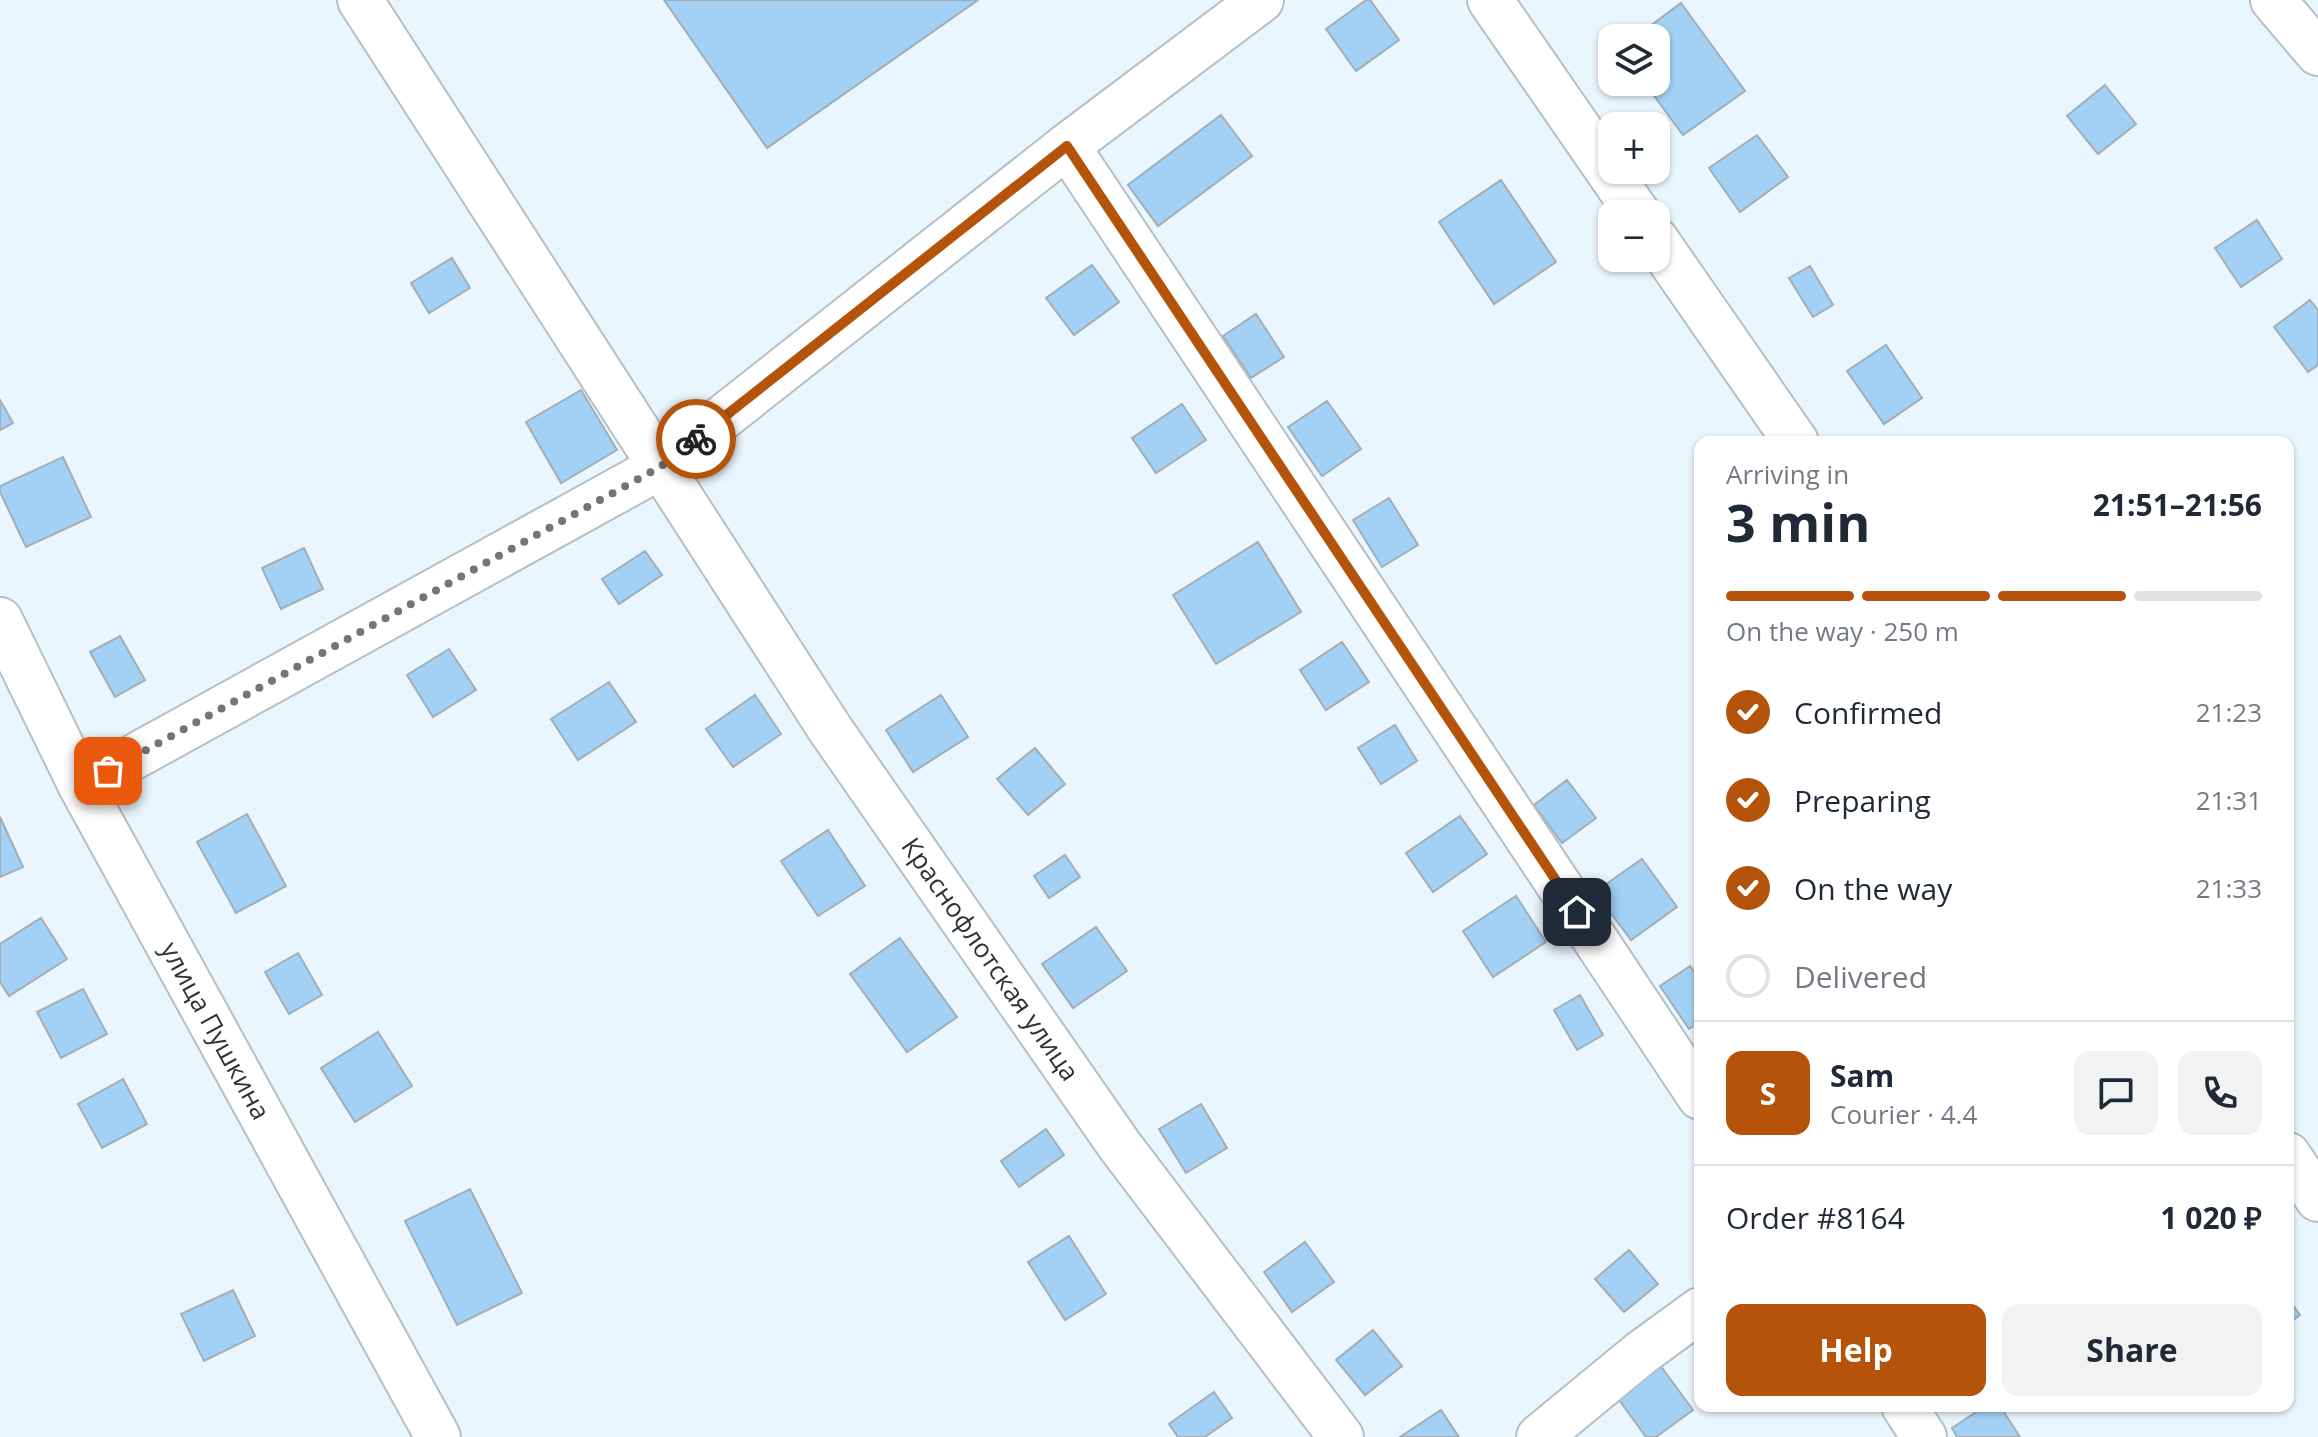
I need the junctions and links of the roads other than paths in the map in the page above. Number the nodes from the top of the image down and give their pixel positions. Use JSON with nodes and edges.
{"nodes":[{"id":1,"x":360,"y":0,"type":"edge"},
{"id":2,"x":1261,"y":0,"type":"edge"},
{"id":3,"x":1490,"y":0,"type":"edge"},
{"id":4,"x":2273,"y":0,"type":"edge"},
{"id":5,"x":2318,"y":53,"type":"edge"},
{"id":6,"x":1067,"y":146,"type":"junction"},
{"id":7,"x":1628,"y":200,"type":"edge"},
{"id":8,"x":1670,"y":260,"type":"edge"},
{"id":9,"x":1792,"y":436,"type":"edge"},
{"id":10,"x":660,"y":467,"type":"junction"},
{"id":11,"x":0,"y":620,"type":"edge"},
{"id":12,"x":81,"y":786,"type":"junction"},
{"id":13,"x":1694,"y":1088,"type":"edge"},
{"id":14,"x":2294,"y":1164,"type":"edge"},
{"id":15,"x":2318,"y":1199,"type":"edge"},
{"id":16,"x":1694,"y":1314,"type":"edge"},
{"id":17,"x":1908,"y":1412,"type":"edge"},
{"id":18,"x":438,"y":1437,"type":"edge"},
{"id":19,"x":1341,"y":1437,"type":"edge"},
{"id":20,"x":1539,"y":1437,"type":"edge"},
{"id":21,"x":1924,"y":1437,"type":"edge"}],
"edges":[{"from":1,"to":10,"type":"street","name":"Краснофлотская улица"},
{"from":2,"to":6,"type":"street"},
{"from":3,"to":7,"type":"street"},
{"from":4,"to":5,"type":"street"},
{"from":6,"to":10,"type":"street"},
{"from":6,"to":13,"type":"street"},
{"from":8,"to":9,"type":"street"},
{"from":10,"to":12,"type":"street"},
{"from":10,"to":19,"type":"street","name":"Краснофлотская улица"},
{"from":11,"to":12,"type":"street","name":"улица Пушкина"},
{"from":12,"to":18,"type":"street","name":"улица Пушкина"},
{"from":14,"to":15,"type":"street"},
{"from":16,"to":20,"type":"street"},
{"from":17,"to":21,"type":"street"}]}
